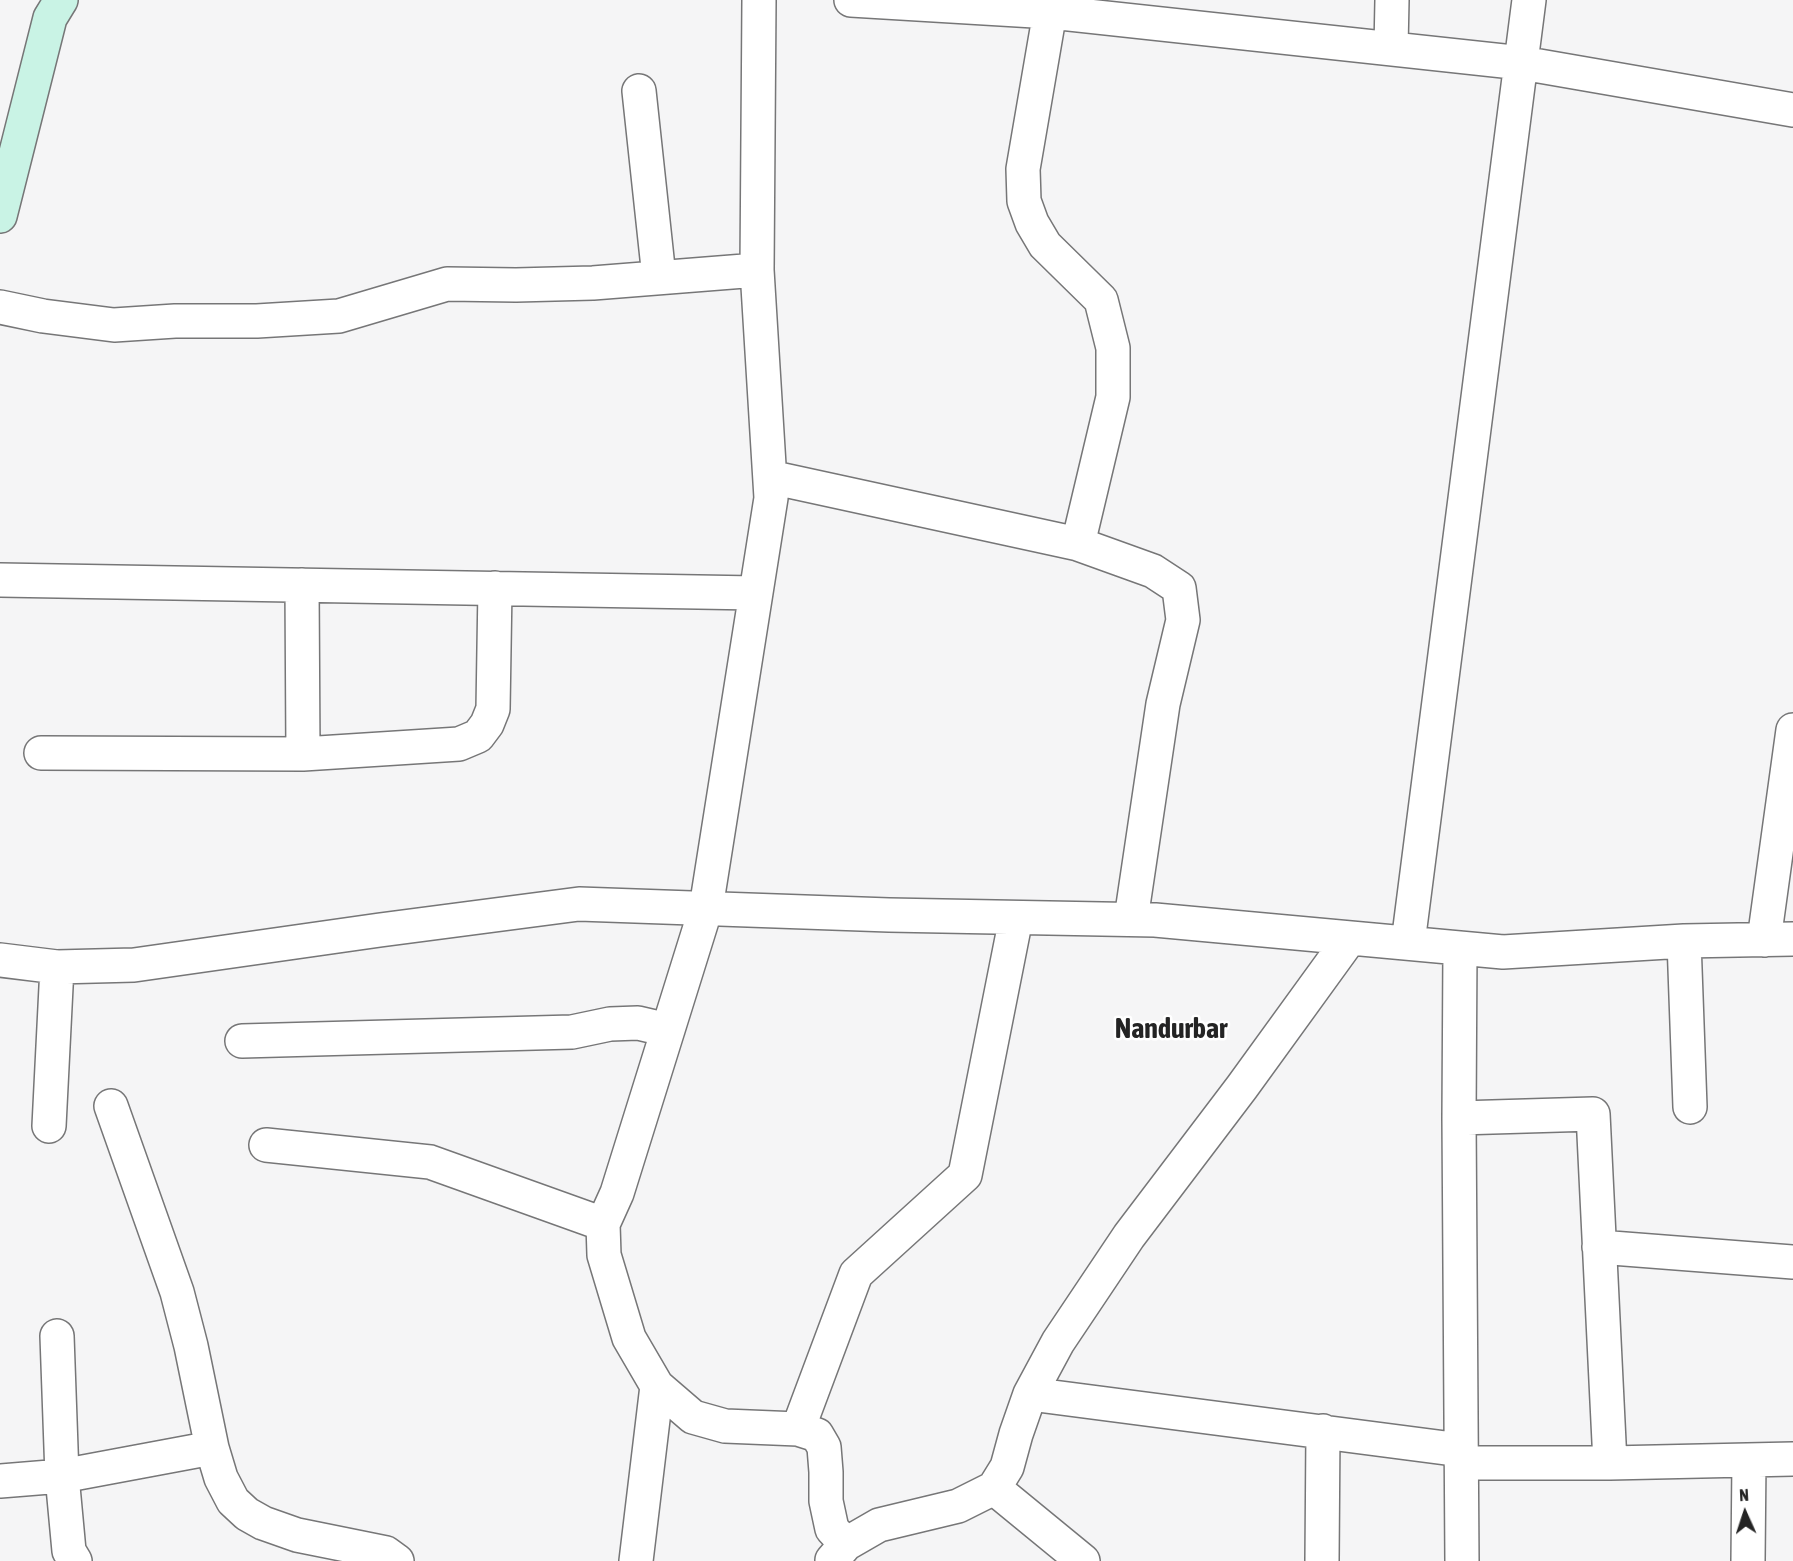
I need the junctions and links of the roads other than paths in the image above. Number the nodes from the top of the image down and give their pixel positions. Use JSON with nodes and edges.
{"nodes":[{"id":1,"x":61,"y":0,"type":"edge"},
{"id":2,"x":759,"y":0,"type":"edge"},
{"id":3,"x":851,"y":0,"type":"edge"},
{"id":4,"x":1392,"y":0,"type":"edge"},
{"id":5,"x":1529,"y":0,"type":"edge"},
{"id":6,"x":1051,"y":6,"type":"edge"},
{"id":7,"x":1392,"y":48,"type":"junction"},
{"id":8,"x":1522,"y":63,"type":"junction"},
{"id":9,"x":639,"y":91,"type":"dead end"},
{"id":10,"x":1793,"y":110,"type":"edge"},
{"id":11,"x":0,"y":216,"type":"edge"},
{"id":12,"x":757,"y":270,"type":"junction"},
{"id":13,"x":659,"y":277,"type":"junction"},
{"id":14,"x":0,"y":307,"type":"edge"},
{"id":15,"x":770,"y":477,"type":"junction"},
{"id":16,"x":1078,"y":544,"type":"junction"},
{"id":17,"x":0,"y":580,"type":"edge"},
{"id":18,"x":302,"y":585,"type":"junction"},
{"id":19,"x":495,"y":588,"type":"junction"},
{"id":20,"x":756,"y":593,"type":"junction"},
{"id":21,"x":1793,"y":730,"type":"edge"},
{"id":22,"x":41,"y":753,"type":"dead end"},
{"id":23,"x":303,"y":754,"type":"junction"},
{"id":24,"x":706,"y":908,"type":"junction"},
{"id":25,"x":1016,"y":918,"type":"junction"},
{"id":26,"x":1131,"y":919,"type":"junction"},
{"id":27,"x":1350,"y":938,"type":"junction"},
{"id":28,"x":1778,"y":940,"type":"edge"},
{"id":29,"x":1684,"y":941,"type":"junction"},
{"id":30,"x":1408,"y":943,"type":"junction"},
{"id":31,"x":1460,"y":948,"type":"junction"},
{"id":32,"x":0,"y":960,"type":"edge"},
{"id":33,"x":57,"y":968,"type":"junction"},
{"id":34,"x":668,"y":1030,"type":"junction"},
{"id":35,"x":242,"y":1041,"type":"dead end"},
{"id":36,"x":111,"y":1106,"type":"dead end"},
{"id":37,"x":1690,"y":1107,"type":"dead end"},
{"id":38,"x":1459,"y":1118,"type":"junction"},
{"id":39,"x":49,"y":1126,"type":"dead end"},
{"id":40,"x":266,"y":1145,"type":"dead end"},
{"id":41,"x":603,"y":1224,"type":"junction"},
{"id":42,"x":1599,"y":1247,"type":"junction"},
{"id":43,"x":1793,"y":1262,"type":"edge"},
{"id":44,"x":57,"y":1336,"type":"dead end"},
{"id":45,"x":657,"y":1386,"type":"junction"},
{"id":46,"x":1030,"y":1394,"type":"junction"},
{"id":47,"x":798,"y":1429,"type":"junction"},
{"id":48,"x":1323,"y":1431,"type":"junction"},
{"id":49,"x":212,"y":1448,"type":"junction"},
{"id":50,"x":1461,"y":1457,"type":"junction"},
{"id":51,"x":1793,"y":1459,"type":"edge"},
{"id":52,"x":1749,"y":1460,"type":"junction"},
{"id":53,"x":1610,"y":1463,"type":"junction"},
{"id":54,"x":62,"y":1476,"type":"junction"},
{"id":55,"x":0,"y":1481,"type":"edge"},
{"id":56,"x":994,"y":1488,"type":"junction"},
{"id":57,"x":838,"y":1552,"type":"edge"},
{"id":58,"x":75,"y":1561,"type":"edge"},
{"id":59,"x":397,"y":1561,"type":"edge"},
{"id":60,"x":636,"y":1561,"type":"edge"},
{"id":61,"x":1083,"y":1561,"type":"edge"},
{"id":62,"x":1322,"y":1561,"type":"edge"},
{"id":63,"x":1462,"y":1561,"type":"edge"},
{"id":64,"x":1748,"y":1561,"type":"edge"}],
"edges":[{"from":1,"to":11,"type":"street"},
{"from":2,"to":12,"type":"street"},
{"from":3,"to":6,"type":"street"},
{"from":4,"to":7,"type":"street"},
{"from":5,"to":8,"type":"street"},
{"from":6,"to":7,"type":"street"},
{"from":6,"to":16,"type":"street"},
{"from":7,"to":8,"type":"street"},
{"from":8,"to":10,"type":"street"},
{"from":8,"to":30,"type":"street"},
{"from":9,"to":13,"type":"street"},
{"from":12,"to":13,"type":"street"},
{"from":12,"to":15,"type":"street"},
{"from":13,"to":14,"type":"street"},
{"from":15,"to":16,"type":"street"},
{"from":15,"to":20,"type":"street"},
{"from":16,"to":26,"type":"street"},
{"from":17,"to":18,"type":"street"},
{"from":18,"to":19,"type":"street"},
{"from":18,"to":23,"type":"street"},
{"from":19,"to":20,"type":"street"},
{"from":19,"to":23,"type":"street"},
{"from":20,"to":24,"type":"street"},
{"from":21,"to":28,"type":"street"},
{"from":22,"to":23,"type":"street"},
{"from":24,"to":25,"type":"street"},
{"from":24,"to":33,"type":"street"},
{"from":24,"to":34,"type":"street"},
{"from":25,"to":26,"type":"street"},
{"from":25,"to":47,"type":"street"},
{"from":26,"to":27,"type":"street"},
{"from":27,"to":30,"type":"street"},
{"from":27,"to":46,"type":"street"},
{"from":28,"to":29,"type":"street"},
{"from":29,"to":31,"type":"street"},
{"from":29,"to":37,"type":"street"},
{"from":30,"to":31,"type":"street"},
{"from":31,"to":38,"type":"street"},
{"from":32,"to":33,"type":"street"},
{"from":33,"to":39,"type":"street"},
{"from":34,"to":35,"type":"street"},
{"from":34,"to":41,"type":"street"},
{"from":36,"to":49,"type":"street"},
{"from":38,"to":42,"type":"street"},
{"from":38,"to":50,"type":"street"},
{"from":40,"to":41,"type":"street"},
{"from":41,"to":45,"type":"street"},
{"from":42,"to":43,"type":"street"},
{"from":42,"to":53,"type":"street"},
{"from":44,"to":54,"type":"street"},
{"from":45,"to":47,"type":"street"},
{"from":45,"to":60,"type":"street"},
{"from":46,"to":48,"type":"street"},
{"from":46,"to":56,"type":"street"},
{"from":47,"to":57,"type":"street"},
{"from":48,"to":50,"type":"street"},
{"from":48,"to":62,"type":"street"},
{"from":49,"to":54,"type":"street"},
{"from":49,"to":59,"type":"street"},
{"from":50,"to":53,"type":"street"},
{"from":50,"to":63,"type":"street"},
{"from":51,"to":52,"type":"street"},
{"from":52,"to":53,"type":"street"},
{"from":52,"to":64,"type":"street"},
{"from":54,"to":55,"type":"street"},
{"from":54,"to":58,"type":"street"},
{"from":56,"to":57,"type":"street"},
{"from":56,"to":61,"type":"street"}]}
